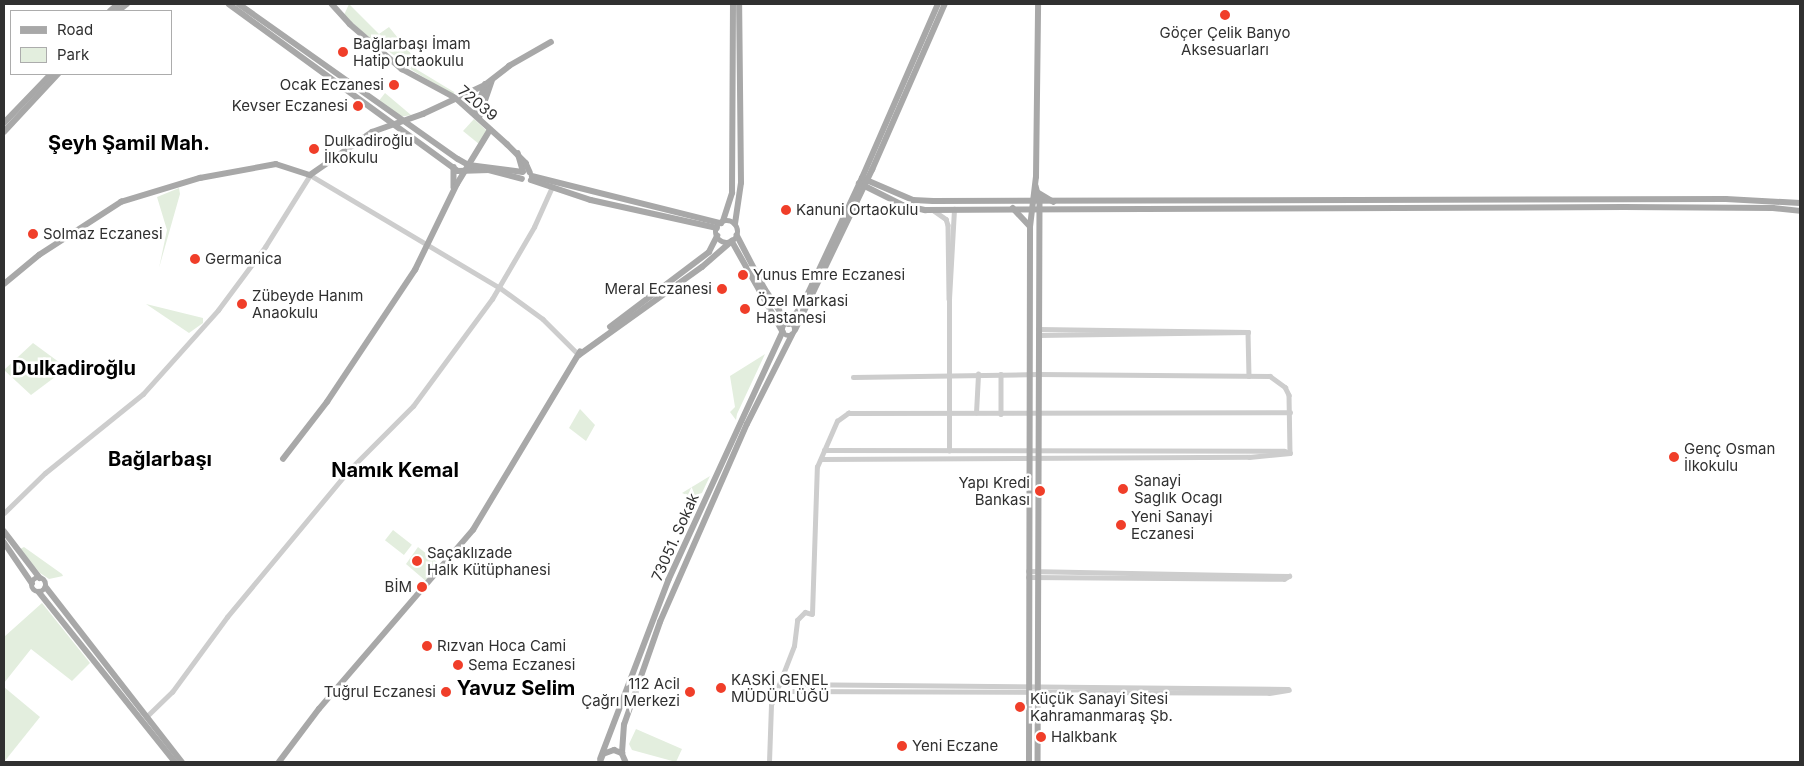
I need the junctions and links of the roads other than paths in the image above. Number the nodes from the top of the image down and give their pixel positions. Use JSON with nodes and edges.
{"nodes":[{"id":1,"x":229,"y":4,"type":"edge"},
{"id":2,"x":239,"y":4,"type":"edge"},
{"id":3,"x":332,"y":4,"type":"edge"},
{"id":4,"x":733,"y":4,"type":"edge"},
{"id":5,"x":739,"y":4,"type":"edge"},
{"id":6,"x":938,"y":4,"type":"edge"},
{"id":7,"x":945,"y":4,"type":"edge"},
{"id":8,"x":1038,"y":4,"type":"edge"},
{"id":9,"x":551,"y":42,"type":"dead end"},
{"id":10,"x":50,"y":75,"type":"edge"},
{"id":11,"x":57,"y":75,"type":"edge"},
{"id":12,"x":492,"y":81,"type":"junction"},
{"id":13,"x":485,"y":85,"type":"junction"},
{"id":14,"x":456,"y":98,"type":"junction"},
{"id":15,"x":477,"y":117,"type":"junction"},
{"id":16,"x":402,"y":122,"type":"junction"},
{"id":17,"x":4,"y":123,"type":"edge"},
{"id":18,"x":395,"y":124,"type":"junction"},
{"id":19,"x":490,"y":130,"type":"junction"},
{"id":20,"x":4,"y":132,"type":"edge"},
{"id":21,"x":518,"y":154,"type":"junction"},
{"id":22,"x":458,"y":160,"type":"junction"},
{"id":23,"x":454,"y":167,"type":"junction"},
{"id":24,"x":467,"y":168,"type":"junction"},
{"id":25,"x":872,"y":170,"type":"junction"},
{"id":26,"x":310,"y":175,"type":"junction"},
{"id":27,"x":522,"y":176,"type":"junction"},
{"id":28,"x":531,"y":176,"type":"junction"},
{"id":29,"x":863,"y":182,"type":"junction"},
{"id":30,"x":552,"y":187,"type":"junction"},
{"id":31,"x":1034,"y":189,"type":"junction"},
{"id":32,"x":454,"y":192,"type":"junction"},
{"id":33,"x":896,"y":193,"type":"junction"},
{"id":34,"x":1039,"y":193,"type":"junction"},
{"id":35,"x":860,"y":196,"type":"junction"},
{"id":36,"x":892,"y":200,"type":"junction"},
{"id":37,"x":1021,"y":202,"type":"junction"},
{"id":38,"x":1054,"y":202,"type":"junction"},
{"id":39,"x":1800,"y":203,"type":"edge"},
{"id":40,"x":1031,"y":206,"type":"junction"},
{"id":41,"x":1040,"y":206,"type":"junction"},
{"id":42,"x":1013,"y":208,"type":"junction"},
{"id":43,"x":954,"y":209,"type":"junction"},
{"id":44,"x":1053,"y":209,"type":"junction"},
{"id":45,"x":932,"y":210,"type":"junction"},
{"id":46,"x":1800,"y":211,"type":"edge"},
{"id":47,"x":720,"y":224,"type":"junction"},
{"id":48,"x":734,"y":224,"type":"junction"},
{"id":49,"x":1030,"y":227,"type":"junction"},
{"id":50,"x":1038,"y":230,"type":"junction"},
{"id":51,"x":737,"y":235,"type":"junction"},
{"id":52,"x":717,"y":236,"type":"junction"},
{"id":53,"x":732,"y":242,"type":"junction"},
{"id":54,"x":428,"y":247,"type":"junction"},
{"id":55,"x":4,"y":284,"type":"edge"},
{"id":56,"x":499,"y":287,"type":"junction"},
{"id":57,"x":949,"y":299,"type":"junction"},
{"id":58,"x":797,"y":314,"type":"junction"},
{"id":59,"x":782,"y":315,"type":"junction"},
{"id":60,"x":775,"y":320,"type":"junction"},
{"id":61,"x":790,"y":324,"type":"junction"},
{"id":62,"x":783,"y":332,"type":"junction"},
{"id":63,"x":1038,"y":332,"type":"junction"},
{"id":64,"x":793,"y":333,"type":"junction"},
{"id":65,"x":777,"y":345,"type":"junction"},
{"id":66,"x":579,"y":355,"type":"junction"},
{"id":67,"x":978,"y":374,"type":"junction"},
{"id":68,"x":1000,"y":374,"type":"junction"},
{"id":69,"x":1030,"y":374,"type":"junction"},
{"id":70,"x":1038,"y":374,"type":"junction"},
{"id":71,"x":948,"y":375,"type":"junction"},
{"id":72,"x":1249,"y":376,"type":"junction"},
{"id":73,"x":853,"y":377,"type":"dead end"},
{"id":74,"x":948,"y":412,"type":"junction"},
{"id":75,"x":976,"y":412,"type":"junction"},
{"id":76,"x":1290,"y":412,"type":"junction"},
{"id":77,"x":1029,"y":413,"type":"junction"},
{"id":78,"x":1038,"y":413,"type":"junction"},
{"id":79,"x":1001,"y":414,"type":"junction"},
{"id":80,"x":824,"y":450,"type":"junction"},
{"id":81,"x":949,"y":451,"type":"junction"},
{"id":82,"x":1029,"y":454,"type":"junction"},
{"id":83,"x":1037,"y":454,"type":"junction"},
{"id":84,"x":820,"y":458,"type":"junction"},
{"id":85,"x":283,"y":459,"type":"dead end"},
{"id":86,"x":4,"y":513,"type":"edge"},
{"id":87,"x":4,"y":531,"type":"edge"},
{"id":88,"x":4,"y":542,"type":"edge"},
{"id":89,"x":1028,"y":574,"type":"junction"},
{"id":90,"x":1036,"y":574,"type":"junction"},
{"id":91,"x":40,"y":578,"type":"junction"},
{"id":92,"x":32,"y":583,"type":"junction"},
{"id":93,"x":46,"y":587,"type":"junction"},
{"id":94,"x":39,"y":592,"type":"junction"},
{"id":95,"x":780,"y":684,"type":"junction"},
{"id":96,"x":1030,"y":686,"type":"junction"},
{"id":97,"x":1038,"y":686,"type":"junction"},
{"id":98,"x":777,"y":691,"type":"junction"},
{"id":99,"x":1030,"y":693,"type":"junction"},
{"id":100,"x":1038,"y":693,"type":"junction"},
{"id":101,"x":147,"y":716,"type":"junction"},
{"id":102,"x":622,"y":753,"type":"junction"},
{"id":103,"x":771,"y":760,"type":"edge"},
{"id":104,"x":600,"y":761,"type":"edge"},
{"id":105,"x":174,"y":762,"type":"edge"},
{"id":106,"x":182,"y":762,"type":"edge"},
{"id":107,"x":279,"y":762,"type":"edge"},
{"id":108,"x":627,"y":762,"type":"edge"},
{"id":109,"x":1029,"y":762,"type":"edge"},
{"id":110,"x":1038,"y":762,"type":"edge"}],
"edges":[{"from":1,"to":18,"type":"main road"},
{"from":2,"to":16,"type":"main road"},
{"from":3,"to":14,"type":"main road","name":"72039"},
{"from":4,"to":47,"type":"main road"},
{"from":5,"to":48,"type":"main road"},
{"from":6,"to":29,"type":"main road"},
{"from":7,"to":25,"type":"main road"},
{"from":8,"to":31,"type":"main road"},
{"from":9,"to":12,"type":"main road"},
{"from":10,"to":17,"type":"main road"},
{"from":11,"to":20,"type":"main road"},
{"from":12,"to":13,"type":"main road"},
{"from":12,"to":15,"type":"main road"},
{"from":13,"to":14,"type":"main road"},
{"from":13,"to":15,"type":"main road"},
{"from":14,"to":15,"type":"main road","name":"72039"},
{"from":14,"to":16,"type":"main road"},
{"from":15,"to":19,"type":"main road","name":"72039"},
{"from":16,"to":18,"type":"main road"},
{"from":16,"to":22,"type":"main road"},
{"from":18,"to":23,"type":"main road"},
{"from":18,"to":26,"type":"main road"},
{"from":19,"to":21,"type":"main road","name":"72039"},
{"from":19,"to":24,"type":"main road"},
{"from":21,"to":27,"type":"main road"},
{"from":21,"to":28,"type":"main road","name":"72039"},
{"from":22,"to":23,"type":"main road"},
{"from":22,"to":24,"type":"main road"},
{"from":23,"to":24,"type":"main road"},
{"from":23,"to":32,"type":"main road"},
{"from":24,"to":27,"type":"main road"},
{"from":24,"to":32,"type":"main road"},
{"from":25,"to":29,"type":"main road"},
{"from":25,"to":33,"type":"main road"},
{"from":26,"to":54,"type":"street"},
{"from":26,"to":55,"type":"main road"},
{"from":26,"to":86,"type":"street"},
{"from":27,"to":28,"type":"main road"},
{"from":27,"to":28,"type":"main road"},
{"from":28,"to":30,"type":"main road"},
{"from":28,"to":47,"type":"main road"},
{"from":29,"to":33,"type":"main road"},
{"from":29,"to":35,"type":"main road"},
{"from":29,"to":36,"type":"main road"},
{"from":29,"to":58,"type":"main road","name":"73051. Sokak"},
{"from":30,"to":47,"type":"main road"},
{"from":30,"to":56,"type":"street"},
{"from":31,"to":34,"type":"main road"},
{"from":31,"to":37,"type":"main road"},
{"from":31,"to":40,"type":"main road"},
{"from":32,"to":54,"type":"main road"},
{"from":33,"to":37,"type":"main road"},
{"from":34,"to":38,"type":"main road"},
{"from":34,"to":41,"type":"main road"},
{"from":35,"to":36,"type":"main road"},
{"from":35,"to":64,"type":"main road"},
{"from":36,"to":45,"type":"main road"},
{"from":37,"to":40,"type":"main road"},
{"from":38,"to":39,"type":"main road"},
{"from":38,"to":41,"type":"main road"},
{"from":40,"to":41,"type":"main road"},
{"from":40,"to":42,"type":"main road"},
{"from":40,"to":49,"type":"main road"},
{"from":41,"to":44,"type":"main road"},
{"from":41,"to":50,"type":"main road"},
{"from":42,"to":43,"type":"main road"},
{"from":42,"to":49,"type":"main road"},
{"from":43,"to":45,"type":"main road"},
{"from":43,"to":57,"type":"street"},
{"from":44,"to":46,"type":"main road"},
{"from":44,"to":50,"type":"main road"},
{"from":45,"to":57,"type":"street"},
{"from":47,"to":48,"type":"main road"},
{"from":47,"to":52,"type":"main road"},
{"from":48,"to":51,"type":"main road"},
{"from":49,"to":69,"type":"main road"},
{"from":50,"to":63,"type":"main road"},
{"from":51,"to":53,"type":"main road"},
{"from":51,"to":59,"type":"main road"},
{"from":52,"to":53,"type":"main road"},
{"from":52,"to":66,"type":"main road"},
{"from":53,"to":60,"type":"main road"},
{"from":53,"to":66,"type":"main road"},
{"from":54,"to":56,"type":"street"},
{"from":54,"to":85,"type":"main road"},
{"from":56,"to":66,"type":"street"},
{"from":56,"to":101,"type":"street"},
{"from":57,"to":71,"type":"street"},
{"from":58,"to":59,"type":"main road"},
{"from":58,"to":61,"type":"main road","name":"73051. Sokak"},
{"from":59,"to":61,"type":"main road"},
{"from":60,"to":62,"type":"main road"},
{"from":60,"to":65,"type":"main road"},
{"from":61,"to":62,"type":"main road","name":"73051. Sokak"},
{"from":61,"to":64,"type":"main road"},
{"from":62,"to":64,"type":"main road"},
{"from":62,"to":65,"type":"main road","name":"73051. Sokak"},
{"from":63,"to":70,"type":"main road"},
{"from":63,"to":72,"type":"street"},
{"from":64,"to":102,"type":"main road"},
{"from":65,"to":104,"type":"main road","name":"73051. Sokak"},
{"from":66,"to":107,"type":"main road"},
{"from":67,"to":68,"type":"street"},
{"from":67,"to":71,"type":"street"},
{"from":67,"to":75,"type":"street"},
{"from":68,"to":69,"type":"street"},
{"from":68,"to":79,"type":"street"},
{"from":69,"to":70,"type":"street"},
{"from":69,"to":77,"type":"main road"},
{"from":70,"to":72,"type":"street"},
{"from":70,"to":78,"type":"main road"},
{"from":71,"to":73,"type":"street"},
{"from":71,"to":74,"type":"street"},
{"from":72,"to":76,"type":"street"},
{"from":74,"to":75,"type":"street"},
{"from":74,"to":80,"type":"street"},
{"from":74,"to":81,"type":"street"},
{"from":75,"to":79,"type":"street"},
{"from":76,"to":78,"type":"street"},
{"from":76,"to":83,"type":"street"},
{"from":77,"to":78,"type":"street"},
{"from":77,"to":79,"type":"street"},
{"from":77,"to":82,"type":"main road"},
{"from":78,"to":83,"type":"main road"},
{"from":80,"to":81,"type":"street"},
{"from":80,"to":84,"type":"street"},
{"from":81,"to":82,"type":"street"},
{"from":82,"to":83,"type":"street"},
{"from":82,"to":84,"type":"street"},
{"from":82,"to":89,"type":"main road"},
{"from":83,"to":90,"type":"main road"},
{"from":84,"to":95,"type":"street"},
{"from":87,"to":91,"type":"main road"},
{"from":88,"to":92,"type":"main road"},
{"from":89,"to":90,"type":"street"},
{"from":89,"to":96,"type":"main road"},
{"from":90,"to":90,"type":"street"},
{"from":90,"to":97,"type":"main road"},
{"from":91,"to":92,"type":"main road"},
{"from":91,"to":93,"type":"main road"},
{"from":92,"to":94,"type":"main road"},
{"from":93,"to":94,"type":"main road"},
{"from":93,"to":101,"type":"main road"},
{"from":94,"to":105,"type":"main road"},
{"from":95,"to":96,"type":"street"},
{"from":95,"to":98,"type":"street"},
{"from":96,"to":97,"type":"street"},
{"from":96,"to":99,"type":"main road"},
{"from":97,"to":100,"type":"main road"},
{"from":97,"to":100,"type":"street"},
{"from":98,"to":99,"type":"street"},
{"from":98,"to":103,"type":"street"},
{"from":99,"to":100,"type":"street"},
{"from":99,"to":109,"type":"main road"},
{"from":100,"to":110,"type":"main road"},
{"from":101,"to":106,"type":"main road"},
{"from":102,"to":104,"type":"main road"},
{"from":102,"to":108,"type":"main road"}]}
